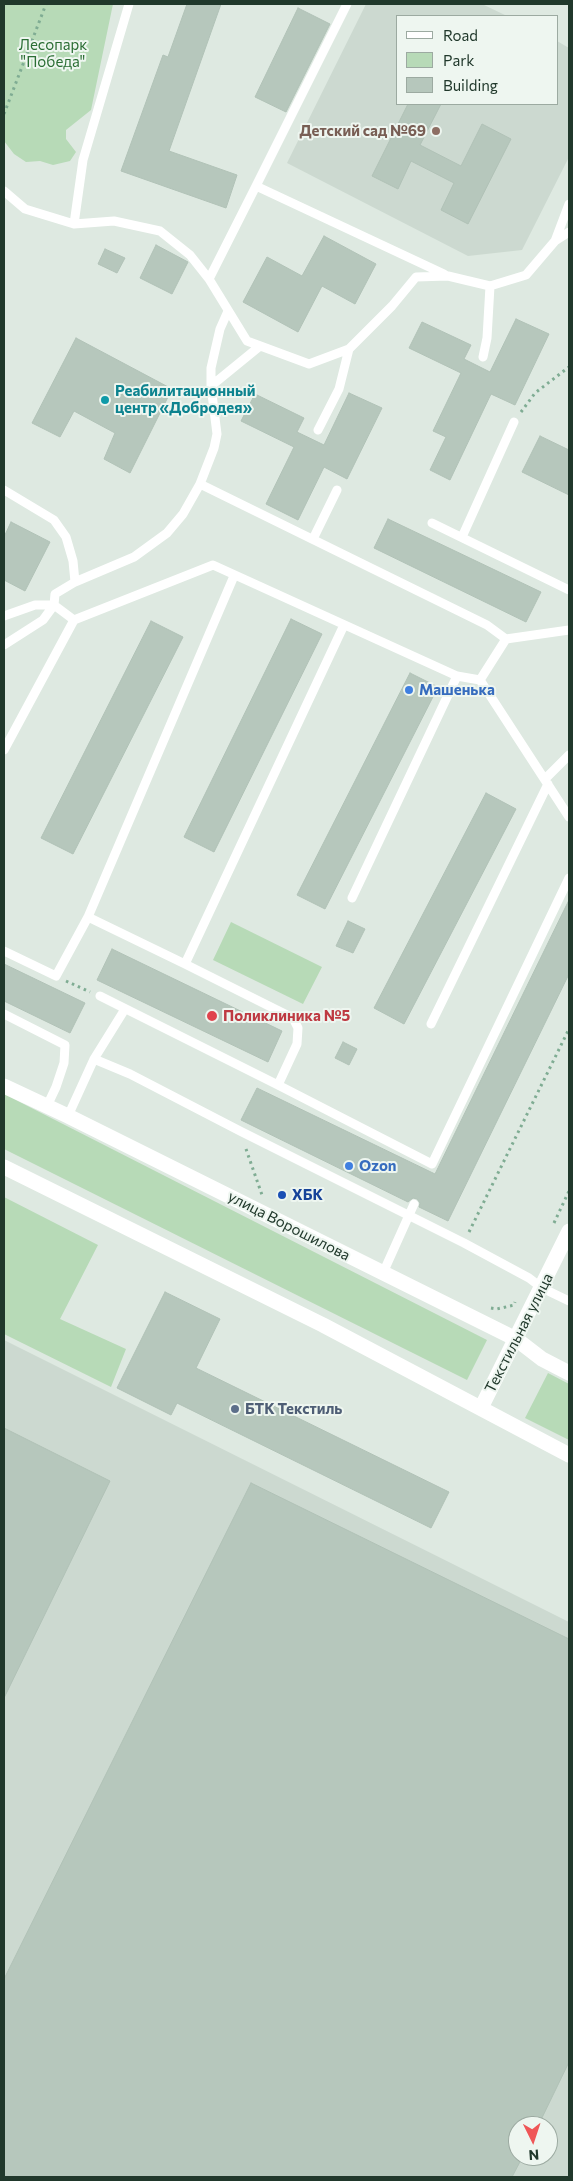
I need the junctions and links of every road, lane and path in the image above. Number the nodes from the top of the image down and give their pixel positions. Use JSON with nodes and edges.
{"nodes":[{"id":1,"x":46,"y":4,"type":"edge"},
{"id":2,"x":130,"y":4,"type":"edge"},
{"id":3,"x":347,"y":4,"type":"edge"},
{"id":4,"x":4,"y":114,"type":"edge"},
{"id":5,"x":256,"y":186,"type":"junction"},
{"id":6,"x":4,"y":192,"type":"edge"},
{"id":7,"x":569,"y":204,"type":"edge"},
{"id":8,"x":74,"y":224,"type":"junction"},
{"id":9,"x":569,"y":232,"type":"edge"},
{"id":10,"x":555,"y":241,"type":"junction"},
{"id":11,"x":448,"y":276,"type":"junction"},
{"id":12,"x":209,"y":279,"type":"junction"},
{"id":13,"x":490,"y":286,"type":"junction"},
{"id":14,"x":228,"y":311,"type":"junction"},
{"id":15,"x":260,"y":346,"type":"junction"},
{"id":16,"x":349,"y":350,"type":"junction"},
{"id":17,"x":483,"y":357,"type":"dead end"},
{"id":18,"x":569,"y":367,"type":"edge"},
{"id":19,"x":210,"y":386,"type":"junction"},
{"id":20,"x":514,"y":422,"type":"joint"},
{"id":21,"x":318,"y":430,"type":"dead end"},
{"id":22,"x":200,"y":484,"type":"junction"},
{"id":23,"x":4,"y":490,"type":"edge"},
{"id":24,"x":337,"y":490,"type":"dead end"},
{"id":25,"x":432,"y":523,"type":"dead end"},
{"id":26,"x":462,"y":537,"type":"junction"},
{"id":27,"x":313,"y":540,"type":"junction"},
{"id":28,"x":234,"y":576,"type":"junction"},
{"id":29,"x":75,"y":582,"type":"junction"},
{"id":30,"x":569,"y":590,"type":"edge"},
{"id":31,"x":54,"y":605,"type":"junction"},
{"id":32,"x":4,"y":616,"type":"edge"},
{"id":33,"x":74,"y":620,"type":"junction"},
{"id":34,"x":344,"y":626,"type":"junction"},
{"id":35,"x":569,"y":630,"type":"edge"},
{"id":36,"x":506,"y":639,"type":"junction"},
{"id":37,"x":4,"y":645,"type":"edge"},
{"id":38,"x":458,"y":676,"type":"junction"},
{"id":39,"x":480,"y":680,"type":"junction"},
{"id":40,"x":4,"y":750,"type":"edge"},
{"id":41,"x":569,"y":755,"type":"edge"},
{"id":42,"x":546,"y":782,"type":"junction"},
{"id":43,"x":569,"y":817,"type":"edge"},
{"id":44,"x":569,"y":878,"type":"edge"},
{"id":45,"x":352,"y":898,"type":"dead end"},
{"id":46,"x":88,"y":917,"type":"junction"},
{"id":47,"x":4,"y":951,"type":"edge"},
{"id":48,"x":185,"y":964,"type":"junction"},
{"id":49,"x":56,"y":976,"type":"junction"},
{"id":50,"x":100,"y":996,"type":"joint"},
{"id":51,"x":125,"y":1009,"type":"junction"},
{"id":52,"x":4,"y":1014,"type":"edge"},
{"id":53,"x":431,"y":1024,"type":"dead end"},
{"id":54,"x":569,"y":1029,"type":"edge"},
{"id":55,"x":94,"y":1059,"type":"junction"},
{"id":56,"x":278,"y":1085,"type":"junction"},
{"id":57,"x":4,"y":1086,"type":"edge"},
{"id":58,"x":47,"y":1106,"type":"junction"},
{"id":59,"x":68,"y":1116,"type":"junction"},
{"id":60,"x":4,"y":1166,"type":"edge"},
{"id":61,"x":414,"y":1204,"type":"dead end"},
{"id":62,"x":409,"y":1214,"type":"junction"},
{"id":63,"x":569,"y":1230,"type":"edge"},
{"id":64,"x":464,"y":1243,"type":"junction"},
{"id":65,"x":383,"y":1273,"type":"junction"},
{"id":66,"x":542,"y":1288,"type":"junction"},
{"id":67,"x":569,"y":1301,"type":"edge"},
{"id":68,"x":516,"y":1340,"type":"junction"},
{"id":69,"x":569,"y":1373,"type":"edge"},
{"id":70,"x":481,"y":1408,"type":"junction"},
{"id":71,"x":569,"y":1454,"type":"edge"}],
"edges":[{"from":1,"to":4,"type":"path"},
{"from":2,"to":8,"type":"lane"},
{"from":3,"to":5,"type":"lane"},
{"from":5,"to":11,"type":"lane"},
{"from":5,"to":12,"type":"lane"},
{"from":6,"to":8,"type":"lane"},
{"from":7,"to":10,"type":"lane"},
{"from":8,"to":12,"type":"lane"},
{"from":9,"to":10,"type":"lane"},
{"from":10,"to":13,"type":"lane"},
{"from":11,"to":13,"type":"lane"},
{"from":11,"to":16,"type":"lane"},
{"from":12,"to":14,"type":"lane"},
{"from":13,"to":17,"type":"lane"},
{"from":14,"to":15,"type":"lane"},
{"from":14,"to":19,"type":"lane"},
{"from":15,"to":16,"type":"lane"},
{"from":15,"to":19,"type":"lane"},
{"from":16,"to":21,"type":"lane"},
{"from":18,"to":20,"type":"path"},
{"from":19,"to":22,"type":"lane"},
{"from":20,"to":26,"type":"lane"},
{"from":22,"to":27,"type":"lane"},
{"from":22,"to":29,"type":"lane"},
{"from":23,"to":29,"type":"lane"},
{"from":24,"to":27,"type":"lane"},
{"from":25,"to":26,"type":"lane"},
{"from":26,"to":30,"type":"lane"},
{"from":27,"to":36,"type":"lane"},
{"from":28,"to":33,"type":"lane"},
{"from":28,"to":34,"type":"lane"},
{"from":28,"to":46,"type":"lane"},
{"from":29,"to":31,"type":"lane"},
{"from":31,"to":32,"type":"lane"},
{"from":31,"to":33,"type":"lane"},
{"from":31,"to":37,"type":"lane"},
{"from":33,"to":40,"type":"lane"},
{"from":34,"to":38,"type":"lane"},
{"from":34,"to":48,"type":"lane"},
{"from":35,"to":36,"type":"lane"},
{"from":36,"to":39,"type":"lane"},
{"from":38,"to":39,"type":"lane"},
{"from":38,"to":45,"type":"lane"},
{"from":39,"to":42,"type":"lane"},
{"from":41,"to":42,"type":"lane"},
{"from":42,"to":43,"type":"lane"},
{"from":42,"to":53,"type":"lane"},
{"from":44,"to":56,"type":"lane"},
{"from":46,"to":48,"type":"lane"},
{"from":46,"to":49,"type":"lane"},
{"from":47,"to":49,"type":"lane"},
{"from":48,"to":56,"type":"lane"},
{"from":49,"to":50,"type":"path"},
{"from":50,"to":51,"type":"lane"},
{"from":51,"to":55,"type":"lane"},
{"from":51,"to":56,"type":"lane"},
{"from":52,"to":58,"type":"lane"},
{"from":54,"to":64,"type":"path"},
{"from":55,"to":59,"type":"lane"},
{"from":55,"to":62,"type":"lane"},
{"from":57,"to":58,"type":"main road","name":"улица Ворошилова"},
{"from":58,"to":59,"type":"main road","name":"улица Ворошилова"},
{"from":59,"to":65,"type":"main road","name":"улица Ворошилова"},
{"from":60,"to":70,"type":"main road"},
{"from":61,"to":62,"type":"lane"},
{"from":62,"to":64,"type":"lane"},
{"from":62,"to":65,"type":"lane"},
{"from":63,"to":66,"type":"main road","name":"Текстильная улица"},
{"from":64,"to":66,"type":"lane"},
{"from":65,"to":68,"type":"main road","name":"улица Ворошилова"},
{"from":66,"to":67,"type":"lane"},
{"from":66,"to":68,"type":"main road","name":"Текстильная улица"},
{"from":68,"to":69,"type":"main road","name":"улица Ворошилова"},
{"from":68,"to":70,"type":"main road","name":"Текстильная улица"},
{"from":70,"to":71,"type":"main road"}]}
